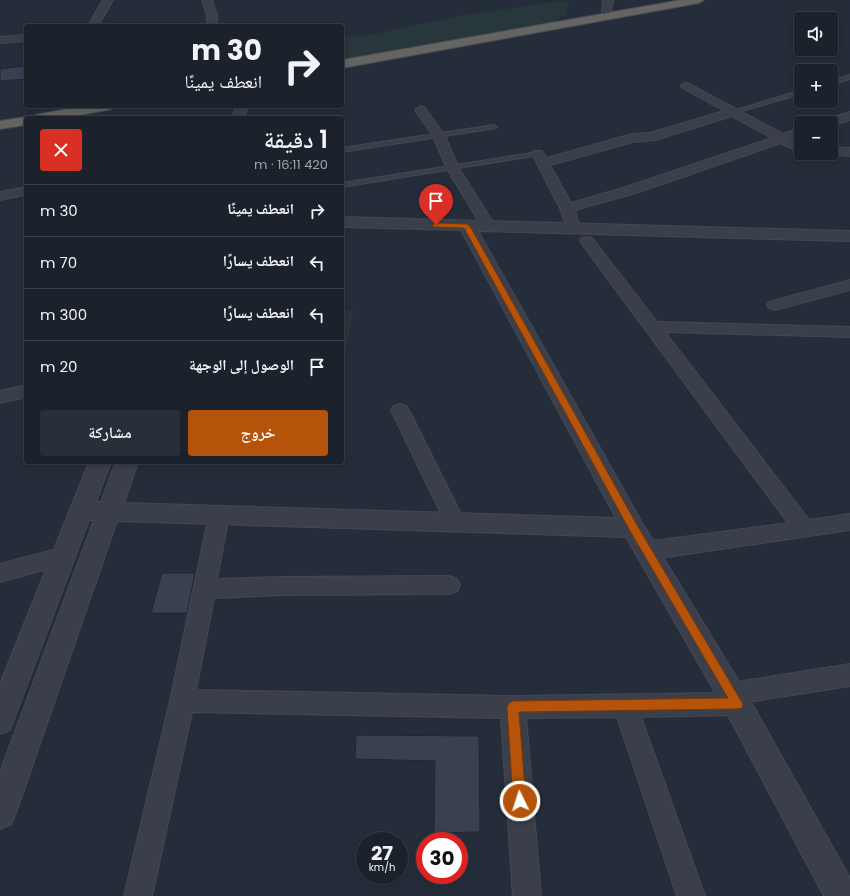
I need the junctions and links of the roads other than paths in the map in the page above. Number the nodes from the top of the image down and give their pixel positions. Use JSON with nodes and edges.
{"nodes":[{"id":1,"x":108,"y":0,"type":"edge"},
{"id":2,"x":207,"y":0,"type":"edge"},
{"id":3,"x":608,"y":0,"type":"edge"},
{"id":4,"x":699,"y":0,"type":"edge"},
{"id":5,"x":606,"y":16,"type":"junction"},
{"id":6,"x":94,"y":24,"type":"edge"},
{"id":7,"x":212,"y":24,"type":"edge"},
{"id":8,"x":24,"y":38,"type":"edge"},
{"id":9,"x":2,"y":40,"type":"dead end"},
{"id":10,"x":344,"y":64,"type":"edge"},
{"id":11,"x":850,"y":77,"type":"edge"},
{"id":12,"x":838,"y":81,"type":"edge"},
{"id":13,"x":687,"y":86,"type":"dead end"},
{"id":14,"x":794,"y":94,"type":"edge"},
{"id":15,"x":84,"y":108,"type":"edge"},
{"id":16,"x":421,"y":110,"type":"dead end"},
{"id":17,"x":733,"y":112,"type":"junction"},
{"id":18,"x":49,"y":116,"type":"edge"},
{"id":19,"x":850,"y":116,"type":"edge"},
{"id":20,"x":24,"y":120,"type":"edge"},
{"id":21,"x":838,"y":120,"type":"edge"},
{"id":22,"x":0,"y":125,"type":"edge"},
{"id":23,"x":494,"y":127,"type":"dead end"},
{"id":24,"x":794,"y":134,"type":"edge"},
{"id":25,"x":439,"y":136,"type":"junction"},
{"id":26,"x":782,"y":138,"type":"junction"},
{"id":27,"x":794,"y":145,"type":"edge"},
{"id":28,"x":344,"y":150,"type":"edge"},
{"id":29,"x":838,"y":151,"type":"edge"},
{"id":30,"x":850,"y":152,"type":"edge"},
{"id":31,"x":541,"y":159,"type":"junction"},
{"id":32,"x":452,"y":167,"type":"junction"},
{"id":33,"x":344,"y":185,"type":"edge"},
{"id":34,"x":24,"y":191,"type":"edge"},
{"id":35,"x":0,"y":196,"type":"edge"},
{"id":36,"x":566,"y":208,"type":"junction"},
{"id":37,"x":344,"y":222,"type":"edge"},
{"id":38,"x":573,"y":229,"type":"junction"},
{"id":39,"x":477,"y":230,"type":"junction"},
{"id":40,"x":344,"y":235,"type":"edge"},
{"id":41,"x":850,"y":236,"type":"edge"},
{"id":42,"x":587,"y":241,"type":"junction"},
{"id":43,"x":850,"y":248,"type":"edge"},
{"id":44,"x":850,"y":285,"type":"edge"},
{"id":45,"x":775,"y":305,"type":"dead end"},
{"id":46,"x":651,"y":327,"type":"junction"},
{"id":47,"x":850,"y":332,"type":"edge"},
{"id":48,"x":24,"y":391,"type":"edge"},
{"id":49,"x":0,"y":397,"type":"edge"},
{"id":50,"x":400,"y":410,"type":"dead end"},
{"id":51,"x":99,"y":464,"type":"edge"},
{"id":52,"x":126,"y":464,"type":"edge"},
{"id":53,"x":82,"y":511,"type":"junction"},
{"id":54,"x":110,"y":512,"type":"junction"},
{"id":55,"x":219,"y":515,"type":"junction"},
{"id":56,"x":850,"y":522,"type":"edge"},
{"id":57,"x":456,"y":524,"type":"junction"},
{"id":58,"x":633,"y":528,"type":"junction"},
{"id":59,"x":804,"y":529,"type":"junction"},
{"id":60,"x":646,"y":551,"type":"junction"},
{"id":61,"x":64,"y":556,"type":"junction"},
{"id":62,"x":0,"y":573,"type":"edge"},
{"id":63,"x":450,"y":585,"type":"dead end"},
{"id":64,"x":205,"y":589,"type":"junction"},
{"id":65,"x":850,"y":676,"type":"edge"},
{"id":66,"x":734,"y":699,"type":"junction"},
{"id":67,"x":182,"y":701,"type":"junction"},
{"id":68,"x":625,"y":705,"type":"junction"},
{"id":69,"x":513,"y":707,"type":"junction"},
{"id":70,"x":0,"y":720,"type":"edge"},
{"id":71,"x":0,"y":813,"type":"edge"},
{"id":72,"x":138,"y":896,"type":"edge"},
{"id":73,"x":527,"y":896,"type":"edge"},
{"id":74,"x":690,"y":896,"type":"edge"},
{"id":75,"x":842,"y":896,"type":"edge"}],
"edges":[{"from":1,"to":6,"type":"street"},
{"from":2,"to":7,"type":"street"},
{"from":3,"to":5,"type":"street"},
{"from":4,"to":5,"type":"highway"},
{"from":5,"to":10,"type":"highway"},
{"from":8,"to":9,"type":"street"},
{"from":11,"to":12,"type":"lane"},
{"from":13,"to":17,"type":"street"},
{"from":14,"to":17,"type":"lane"},
{"from":15,"to":18,"type":"highway"},
{"from":16,"to":25,"type":"street"},
{"from":17,"to":26,"type":"street"},
{"from":17,"to":31,"type":"street"},
{"from":19,"to":21,"type":"street"},
{"from":20,"to":22,"type":"highway"},
{"from":23,"to":25,"type":"lane"},
{"from":24,"to":26,"type":"street"},
{"from":25,"to":28,"type":"lane"},
{"from":25,"to":32,"type":"street"},
{"from":26,"to":27,"type":"street"},
{"from":26,"to":36,"type":"street"},
{"from":29,"to":30,"type":"street"},
{"from":31,"to":32,"type":"lane"},
{"from":31,"to":36,"type":"street"},
{"from":32,"to":33,"type":"lane"},
{"from":32,"to":39,"type":"street"},
{"from":34,"to":35,"type":"street"},
{"from":36,"to":38,"type":"street"},
{"from":37,"to":39,"type":"street"},
{"from":38,"to":39,"type":"street"},
{"from":38,"to":41,"type":"street"},
{"from":39,"to":40,"type":"street"},
{"from":39,"to":42,"type":"street"},
{"from":39,"to":58,"type":"street"},
{"from":42,"to":43,"type":"street"},
{"from":42,"to":46,"type":"street"},
{"from":44,"to":45,"type":"street"},
{"from":46,"to":47,"type":"street"},
{"from":46,"to":59,"type":"street"},
{"from":48,"to":49,"type":"street"},
{"from":50,"to":57,"type":"street"},
{"from":51,"to":53,"type":"street"},
{"from":52,"to":54,"type":"street"},
{"from":53,"to":54,"type":"street"},
{"from":53,"to":61,"type":"street"},
{"from":54,"to":55,"type":"street"},
{"from":54,"to":71,"type":"street"},
{"from":55,"to":57,"type":"street"},
{"from":55,"to":64,"type":"street"},
{"from":56,"to":59,"type":"street"},
{"from":57,"to":58,"type":"street"},
{"from":58,"to":60,"type":"street"},
{"from":59,"to":60,"type":"street"},
{"from":60,"to":66,"type":"street"},
{"from":61,"to":62,"type":"street"},
{"from":61,"to":70,"type":"street"},
{"from":63,"to":64,"type":"street"},
{"from":64,"to":67,"type":"street"},
{"from":65,"to":66,"type":"street"},
{"from":66,"to":68,"type":"street"},
{"from":66,"to":75,"type":"street"},
{"from":67,"to":69,"type":"street"},
{"from":67,"to":72,"type":"street"},
{"from":68,"to":69,"type":"street"},
{"from":68,"to":74,"type":"street"},
{"from":69,"to":73,"type":"street"}]}
